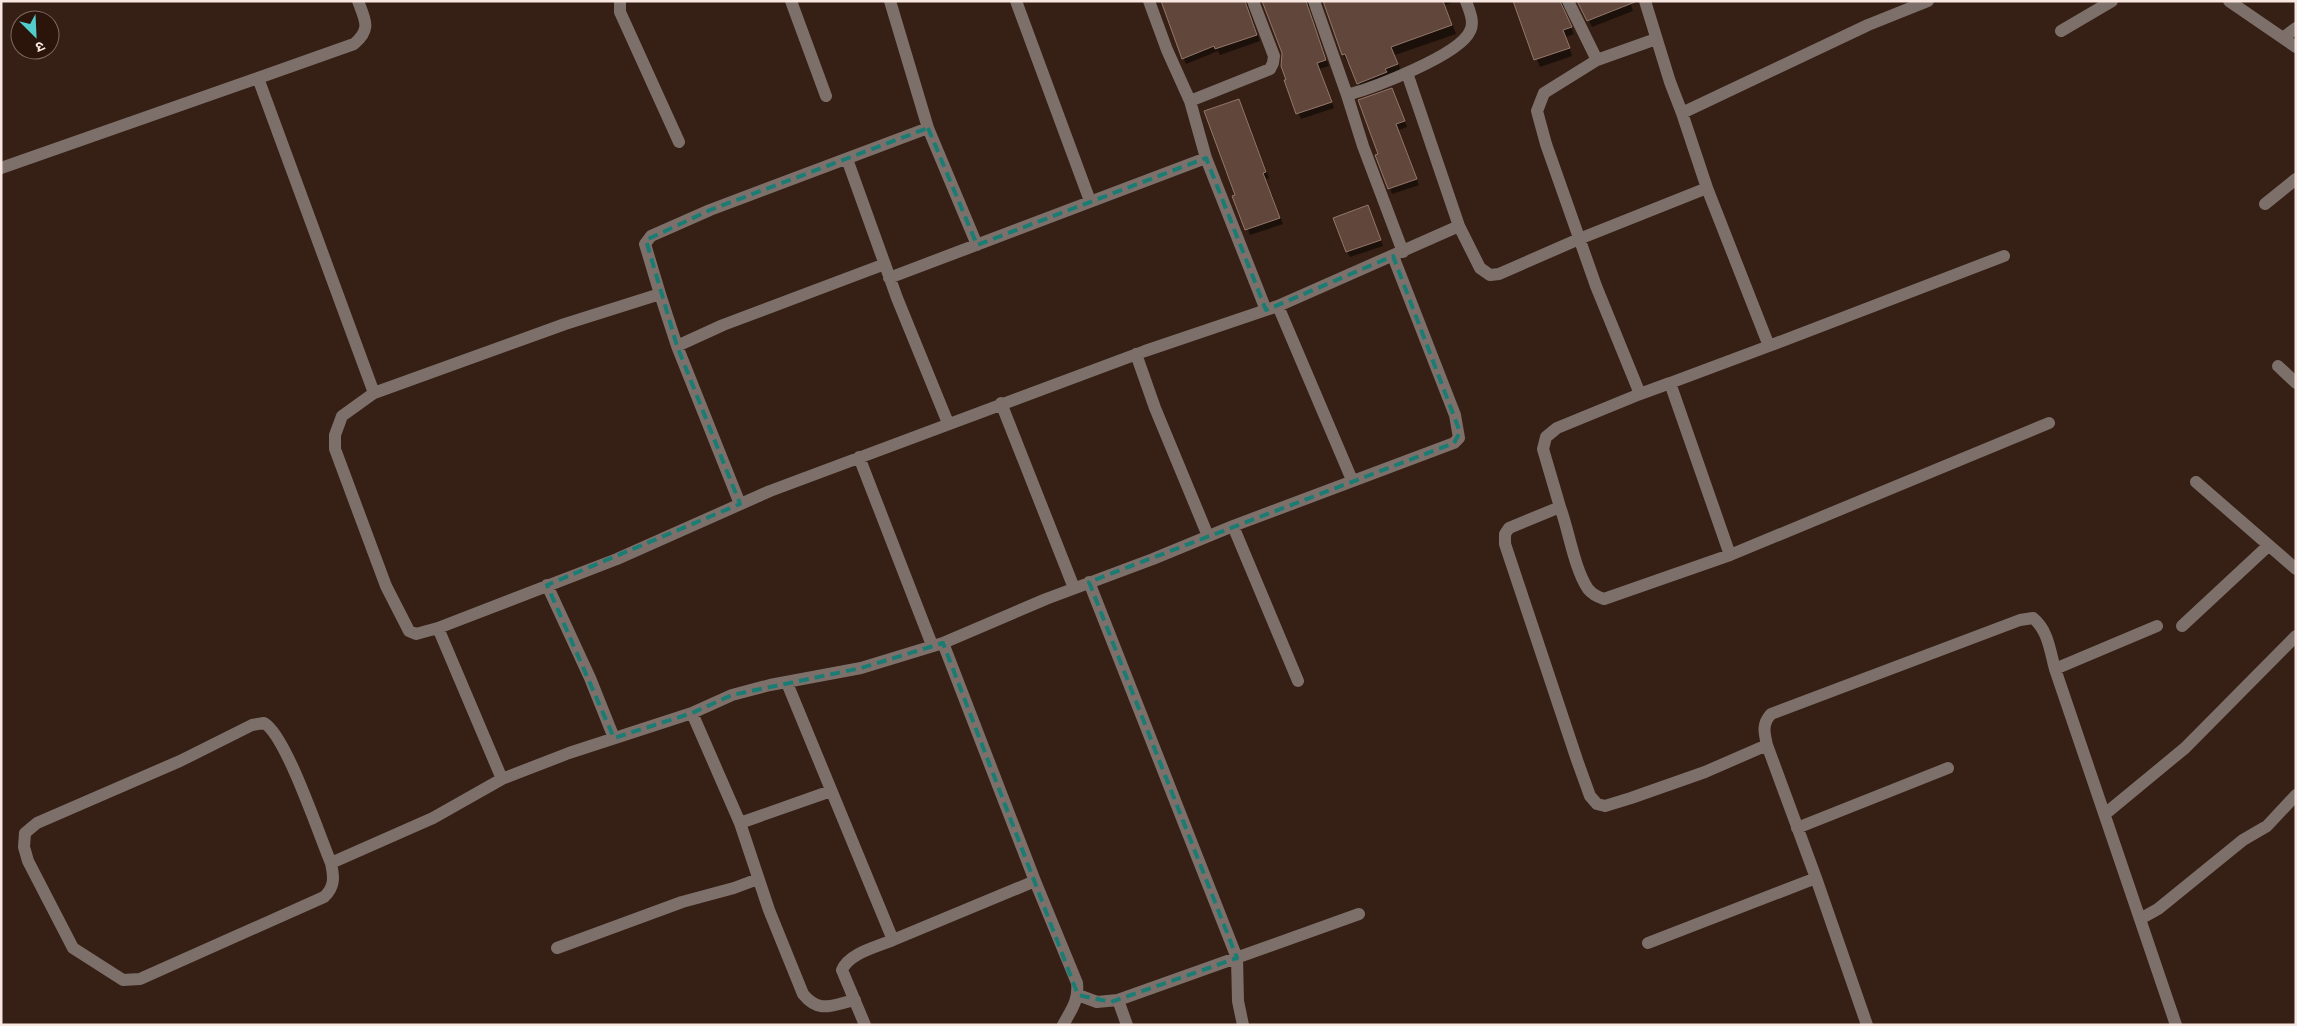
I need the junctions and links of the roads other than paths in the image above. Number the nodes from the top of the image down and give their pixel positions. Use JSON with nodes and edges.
{"nodes":[{"id":1,"x":358,"y":1,"type":"edge"},
{"id":2,"x":620,"y":1,"type":"edge"},
{"id":3,"x":791,"y":1,"type":"edge"},
{"id":4,"x":890,"y":1,"type":"edge"},
{"id":5,"x":1016,"y":1,"type":"edge"},
{"id":6,"x":1149,"y":1,"type":"edge"},
{"id":7,"x":1253,"y":1,"type":"edge"},
{"id":8,"x":1314,"y":1,"type":"edge"},
{"id":9,"x":1466,"y":1,"type":"edge"},
{"id":10,"x":1568,"y":1,"type":"edge"},
{"id":11,"x":1645,"y":1,"type":"edge"},
{"id":12,"x":1928,"y":1,"type":"edge"},
{"id":13,"x":2112,"y":1,"type":"edge"},
{"id":14,"x":2229,"y":1,"type":"edge"},
{"id":15,"x":2296,"y":28,"type":"edge"},
{"id":16,"x":2061,"y":30,"type":"dead end"},
{"id":17,"x":2284,"y":38,"type":"junction"},
{"id":18,"x":1656,"y":39,"type":"junction"},
{"id":19,"x":2296,"y":47,"type":"edge"},
{"id":20,"x":1598,"y":60,"type":"junction"},
{"id":21,"x":1407,"y":73,"type":"junction"},
{"id":22,"x":258,"y":78,"type":"junction"},
{"id":23,"x":826,"y":96,"type":"dead end"},
{"id":24,"x":1347,"y":96,"type":"junction"},
{"id":25,"x":1190,"y":101,"type":"junction"},
{"id":26,"x":1682,"y":114,"type":"junction"},
{"id":27,"x":928,"y":128,"type":"junction"},
{"id":28,"x":679,"y":142,"type":"dead end"},
{"id":29,"x":1206,"y":158,"type":"junction"},
{"id":30,"x":847,"y":159,"type":"junction"},
{"id":31,"x":1,"y":168,"type":"edge"},
{"id":32,"x":2296,"y":179,"type":"edge"},
{"id":33,"x":1707,"y":188,"type":"junction"},
{"id":34,"x":1090,"y":202,"type":"junction"},
{"id":35,"x":2265,"y":204,"type":"dead end"},
{"id":36,"x":1459,"y":226,"type":"junction"},
{"id":37,"x":1579,"y":239,"type":"junction"},
{"id":38,"x":976,"y":245,"type":"junction"},
{"id":39,"x":1398,"y":254,"type":"junction"},
{"id":40,"x":2004,"y":256,"type":"dead end"},
{"id":41,"x":885,"y":264,"type":"junction"},
{"id":42,"x":889,"y":278,"type":"junction"},
{"id":43,"x":660,"y":294,"type":"junction"},
{"id":44,"x":1272,"y":308,"type":"junction"},
{"id":45,"x":677,"y":346,"type":"junction"},
{"id":46,"x":1769,"y":346,"type":"junction"},
{"id":47,"x":1136,"y":354,"type":"junction"},
{"id":48,"x":2278,"y":366,"type":"dead end"},
{"id":49,"x":1670,"y":383,"type":"junction"},
{"id":50,"x":2296,"y":383,"type":"edge"},
{"id":51,"x":374,"y":393,"type":"junction"},
{"id":52,"x":1640,"y":394,"type":"junction"},
{"id":53,"x":1001,"y":403,"type":"junction"},
{"id":54,"x":948,"y":423,"type":"junction"},
{"id":55,"x":2049,"y":423,"type":"dead end"},
{"id":56,"x":858,"y":457,"type":"junction"},
{"id":57,"x":1352,"y":480,"type":"junction"},
{"id":58,"x":2196,"y":482,"type":"dead end"},
{"id":59,"x":740,"y":504,"type":"junction"},
{"id":60,"x":1560,"y":507,"type":"junction"},
{"id":61,"x":1233,"y":526,"type":"junction"},
{"id":62,"x":1208,"y":536,"type":"junction"},
{"id":63,"x":2268,"y":546,"type":"junction"},
{"id":64,"x":1730,"y":555,"type":"junction"},
{"id":65,"x":2296,"y":569,"type":"edge"},
{"id":66,"x":1090,"y":582,"type":"junction"},
{"id":67,"x":547,"y":586,"type":"junction"},
{"id":68,"x":1074,"y":588,"type":"junction"},
{"id":69,"x":2157,"y":626,"type":"dead end"},
{"id":70,"x":2182,"y":626,"type":"dead end"},
{"id":71,"x":438,"y":628,"type":"junction"},
{"id":72,"x":2296,"y":636,"type":"edge"},
{"id":73,"x":937,"y":644,"type":"junction"},
{"id":74,"x":2055,"y":669,"type":"junction"},
{"id":75,"x":1298,"y":681,"type":"dead end"},
{"id":76,"x":787,"y":683,"type":"junction"},
{"id":77,"x":692,"y":713,"type":"junction"},
{"id":78,"x":614,"y":738,"type":"junction"},
{"id":79,"x":1767,"y":745,"type":"junction"},
{"id":80,"x":1948,"y":768,"type":"dead end"},
{"id":81,"x":502,"y":778,"type":"junction"},
{"id":82,"x":831,"y":791,"type":"junction"},
{"id":83,"x":2296,"y":795,"type":"edge"},
{"id":84,"x":2104,"y":814,"type":"junction"},
{"id":85,"x":740,"y":823,"type":"junction"},
{"id":86,"x":1797,"y":828,"type":"junction"},
{"id":87,"x":331,"y":863,"type":"junction"},
{"id":88,"x":1816,"y":878,"type":"junction"},
{"id":89,"x":758,"y":879,"type":"junction"},
{"id":90,"x":1035,"y":881,"type":"junction"},
{"id":91,"x":1359,"y":914,"type":"dead end"},
{"id":92,"x":2140,"y":919,"type":"junction"},
{"id":93,"x":893,"y":940,"type":"junction"},
{"id":94,"x":1648,"y":943,"type":"dead end"},
{"id":95,"x":557,"y":948,"type":"dead end"},
{"id":96,"x":1237,"y":958,"type":"junction"},
{"id":97,"x":1078,"y":995,"type":"junction"},
{"id":98,"x":854,"y":1000,"type":"junction"},
{"id":99,"x":1118,"y":1000,"type":"junction"},
{"id":100,"x":1862,"y":1023,"type":"edge"},
{"id":101,"x":866,"y":1025,"type":"edge"},
{"id":102,"x":1063,"y":1025,"type":"edge"},
{"id":103,"x":1127,"y":1025,"type":"edge"},
{"id":104,"x":1243,"y":1025,"type":"edge"},
{"id":105,"x":2176,"y":1025,"type":"edge"}],
"edges":[{"from":1,"to":22,"type":"street"},
{"from":2,"to":28,"type":"street"},
{"from":3,"to":23,"type":"street"},
{"from":4,"to":27,"type":"street"},
{"from":5,"to":34,"type":"street"},
{"from":6,"to":25,"type":"street"},
{"from":7,"to":25,"type":"street"},
{"from":8,"to":24,"type":"street"},
{"from":9,"to":21,"type":"street"},
{"from":10,"to":20,"type":"street"},
{"from":11,"to":18,"type":"street"},
{"from":12,"to":26,"type":"street"},
{"from":13,"to":16,"type":"street"},
{"from":14,"to":17,"type":"street"},
{"from":15,"to":17,"type":"street"},
{"from":17,"to":19,"type":"street"},
{"from":18,"to":20,"type":"street"},
{"from":18,"to":26,"type":"street"},
{"from":20,"to":37,"type":"street"},
{"from":21,"to":24,"type":"street"},
{"from":21,"to":36,"type":"street"},
{"from":22,"to":31,"type":"street"},
{"from":22,"to":51,"type":"street"},
{"from":24,"to":39,"type":"street"},
{"from":25,"to":29,"type":"street"},
{"from":26,"to":33,"type":"street"},
{"from":27,"to":30,"type":"street"},
{"from":27,"to":38,"type":"street"},
{"from":29,"to":34,"type":"street"},
{"from":29,"to":44,"type":"street"},
{"from":30,"to":41,"type":"street"},
{"from":30,"to":43,"type":"street"},
{"from":32,"to":35,"type":"street"},
{"from":33,"to":37,"type":"street"},
{"from":33,"to":46,"type":"street"},
{"from":34,"to":38,"type":"street"},
{"from":36,"to":37,"type":"street"},
{"from":36,"to":39,"type":"street"},
{"from":37,"to":52,"type":"street"},
{"from":38,"to":42,"type":"street"},
{"from":39,"to":44,"type":"street"},
{"from":39,"to":57,"type":"street"},
{"from":40,"to":46,"type":"street"},
{"from":41,"to":42,"type":"street"},
{"from":41,"to":45,"type":"street"},
{"from":42,"to":54,"type":"street"},
{"from":43,"to":45,"type":"street"},
{"from":43,"to":51,"type":"street"},
{"from":44,"to":47,"type":"street"},
{"from":44,"to":57,"type":"street"},
{"from":45,"to":59,"type":"street"},
{"from":46,"to":49,"type":"street"},
{"from":47,"to":53,"type":"street"},
{"from":47,"to":62,"type":"street"},
{"from":48,"to":50,"type":"street"},
{"from":49,"to":52,"type":"street"},
{"from":49,"to":64,"type":"street"},
{"from":51,"to":71,"type":"street"},
{"from":52,"to":60,"type":"street"},
{"from":53,"to":54,"type":"street"},
{"from":53,"to":68,"type":"street"},
{"from":54,"to":56,"type":"street"},
{"from":55,"to":64,"type":"street"},
{"from":56,"to":59,"type":"street"},
{"from":56,"to":73,"type":"street"},
{"from":57,"to":61,"type":"street"},
{"from":58,"to":63,"type":"street"},
{"from":59,"to":67,"type":"street"},
{"from":60,"to":64,"type":"street"},
{"from":60,"to":79,"type":"street"},
{"from":61,"to":62,"type":"street"},
{"from":61,"to":75,"type":"street"},
{"from":62,"to":66,"type":"street"},
{"from":63,"to":65,"type":"street"},
{"from":63,"to":70,"type":"street"},
{"from":66,"to":68,"type":"street"},
{"from":66,"to":96,"type":"street"},
{"from":67,"to":71,"type":"street"},
{"from":67,"to":78,"type":"street"},
{"from":68,"to":73,"type":"street"},
{"from":69,"to":74,"type":"street"},
{"from":71,"to":81,"type":"street"},
{"from":72,"to":84,"type":"street"},
{"from":73,"to":76,"type":"street"},
{"from":73,"to":90,"type":"street"},
{"from":74,"to":79,"type":"street"},
{"from":74,"to":84,"type":"street"},
{"from":76,"to":77,"type":"street"},
{"from":76,"to":82,"type":"street"},
{"from":77,"to":78,"type":"street"},
{"from":77,"to":85,"type":"street"},
{"from":78,"to":81,"type":"street"},
{"from":79,"to":86,"type":"street"},
{"from":80,"to":86,"type":"street"},
{"from":81,"to":87,"type":"street"},
{"from":82,"to":85,"type":"street"},
{"from":82,"to":93,"type":"street"},
{"from":83,"to":92,"type":"street"},
{"from":84,"to":92,"type":"street"},
{"from":85,"to":89,"type":"street"},
{"from":86,"to":88,"type":"street"},
{"from":87,"to":87,"type":"street"},
{"from":88,"to":94,"type":"street"},
{"from":88,"to":100,"type":"street"},
{"from":89,"to":95,"type":"street"},
{"from":89,"to":98,"type":"street"},
{"from":90,"to":93,"type":"street"},
{"from":90,"to":97,"type":"street"},
{"from":91,"to":96,"type":"street"},
{"from":92,"to":105,"type":"street"},
{"from":93,"to":98,"type":"street"},
{"from":96,"to":99,"type":"street"},
{"from":96,"to":104,"type":"street"},
{"from":97,"to":99,"type":"street"},
{"from":97,"to":102,"type":"street"},
{"from":98,"to":101,"type":"street"},
{"from":99,"to":103,"type":"street"}]}
